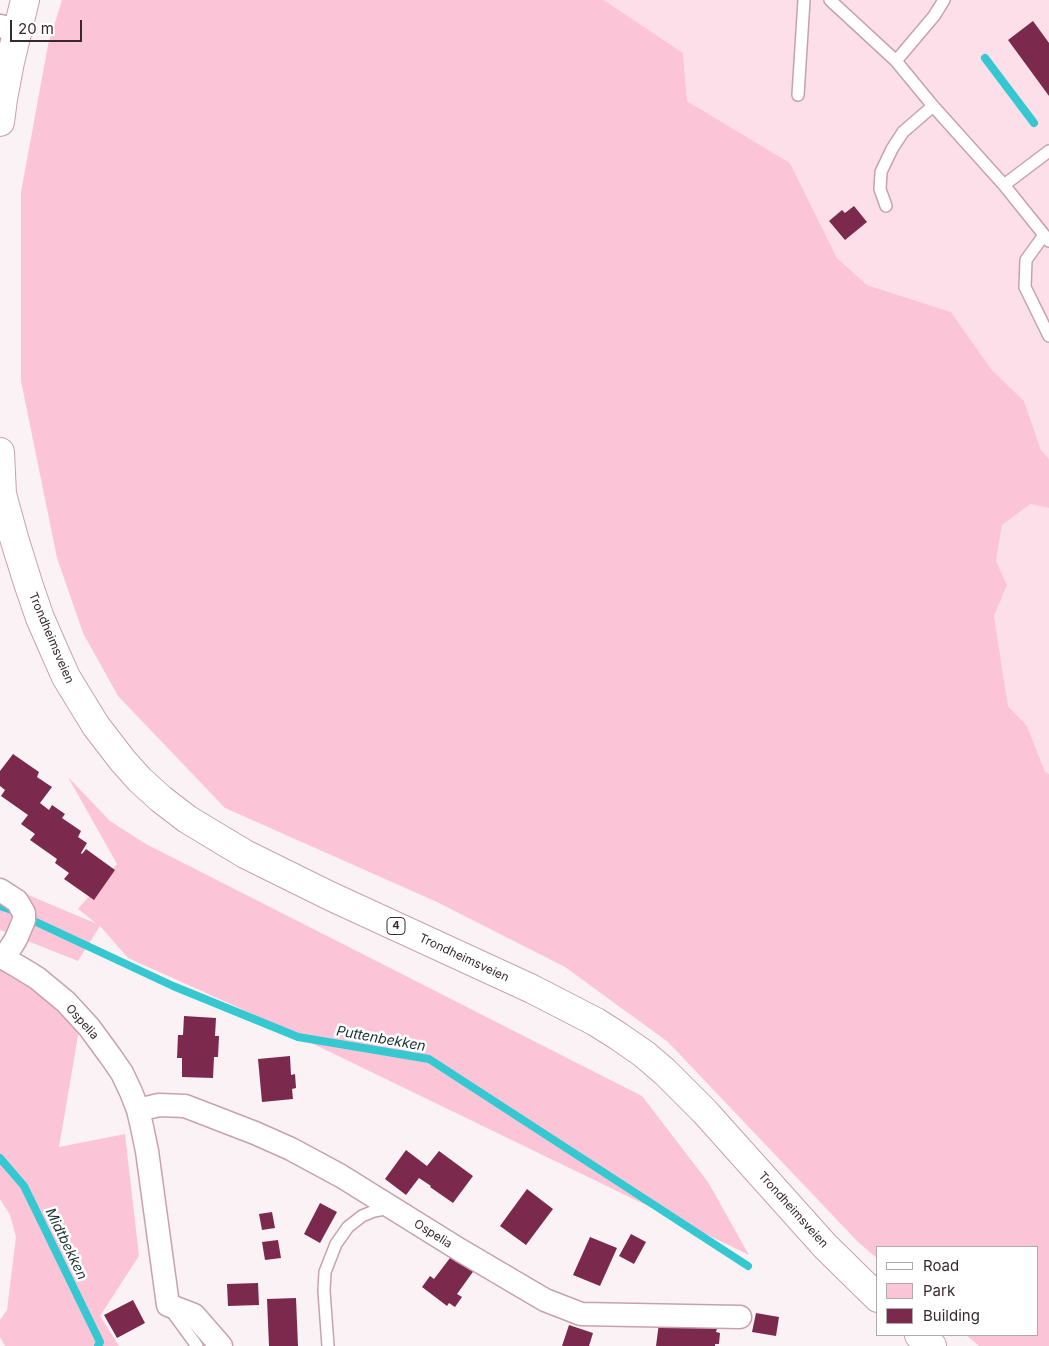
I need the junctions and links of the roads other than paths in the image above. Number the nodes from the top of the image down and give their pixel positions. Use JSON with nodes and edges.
{"nodes":[{"id":1,"x":25,"y":0,"type":"edge"},
{"id":2,"x":804,"y":0,"type":"edge"},
{"id":3,"x":830,"y":0,"type":"edge"},
{"id":4,"x":944,"y":0,"type":"edge"},
{"id":5,"x":8,"y":28,"type":"edge"},
{"id":6,"x":896,"y":61,"type":"junction"},
{"id":7,"x":798,"y":94,"type":"dead end"},
{"id":8,"x":933,"y":106,"type":"junction"},
{"id":9,"x":0,"y":122,"type":"edge"},
{"id":10,"x":1049,"y":151,"type":"edge"},
{"id":11,"x":1004,"y":185,"type":"junction"},
{"id":12,"x":886,"y":206,"type":"dead end"},
{"id":13,"x":1046,"y":238,"type":"edge"},
{"id":14,"x":1049,"y":336,"type":"edge"},
{"id":15,"x":0,"y":452,"type":"edge"},
{"id":16,"x":1,"y":492,"type":"edge"},
{"id":17,"x":0,"y":890,"type":"edge"},
{"id":18,"x":2,"y":957,"type":"edge"},
{"id":19,"x":138,"y":1110,"type":"junction"},
{"id":20,"x":391,"y":1208,"type":"junction"},
{"id":21,"x":876,"y":1296,"type":"edge"},
{"id":22,"x":168,"y":1305,"type":"junction"},
{"id":23,"x":740,"y":1317,"type":"dead end"},
{"id":24,"x":920,"y":1336,"type":"edge"},
{"id":25,"x":197,"y":1346,"type":"edge"},
{"id":26,"x":221,"y":1346,"type":"edge"},
{"id":27,"x":328,"y":1346,"type":"edge"},
{"id":28,"x":932,"y":1346,"type":"edge"}],
"edges":[{"from":1,"to":5,"type":"highway"},
{"from":2,"to":7,"type":"lane"},
{"from":3,"to":6,"type":"lane"},
{"from":4,"to":6,"type":"lane"},
{"from":5,"to":9,"type":"highway"},
{"from":6,"to":8,"type":"lane"},
{"from":8,"to":11,"type":"lane"},
{"from":8,"to":12,"type":"lane"},
{"from":10,"to":11,"type":"lane"},
{"from":11,"to":13,"type":"lane"},
{"from":13,"to":14,"type":"lane"},
{"from":15,"to":16,"type":"highway","name":"Trondheimsveien","number":"4"},
{"from":16,"to":21,"type":"highway","name":"Trondheimsveien","number":"4"},
{"from":17,"to":18,"type":"street"},
{"from":18,"to":19,"type":"street","name":"Ospelia"},
{"from":19,"to":20,"type":"street","name":"Ospelia"},
{"from":19,"to":22,"type":"street","name":"Ospelia"},
{"from":20,"to":23,"type":"street","name":"Ospelia"},
{"from":20,"to":27,"type":"lane"},
{"from":22,"to":25,"type":"lane"},
{"from":22,"to":26,"type":"street"},
{"from":24,"to":28,"type":"highway"}]}
